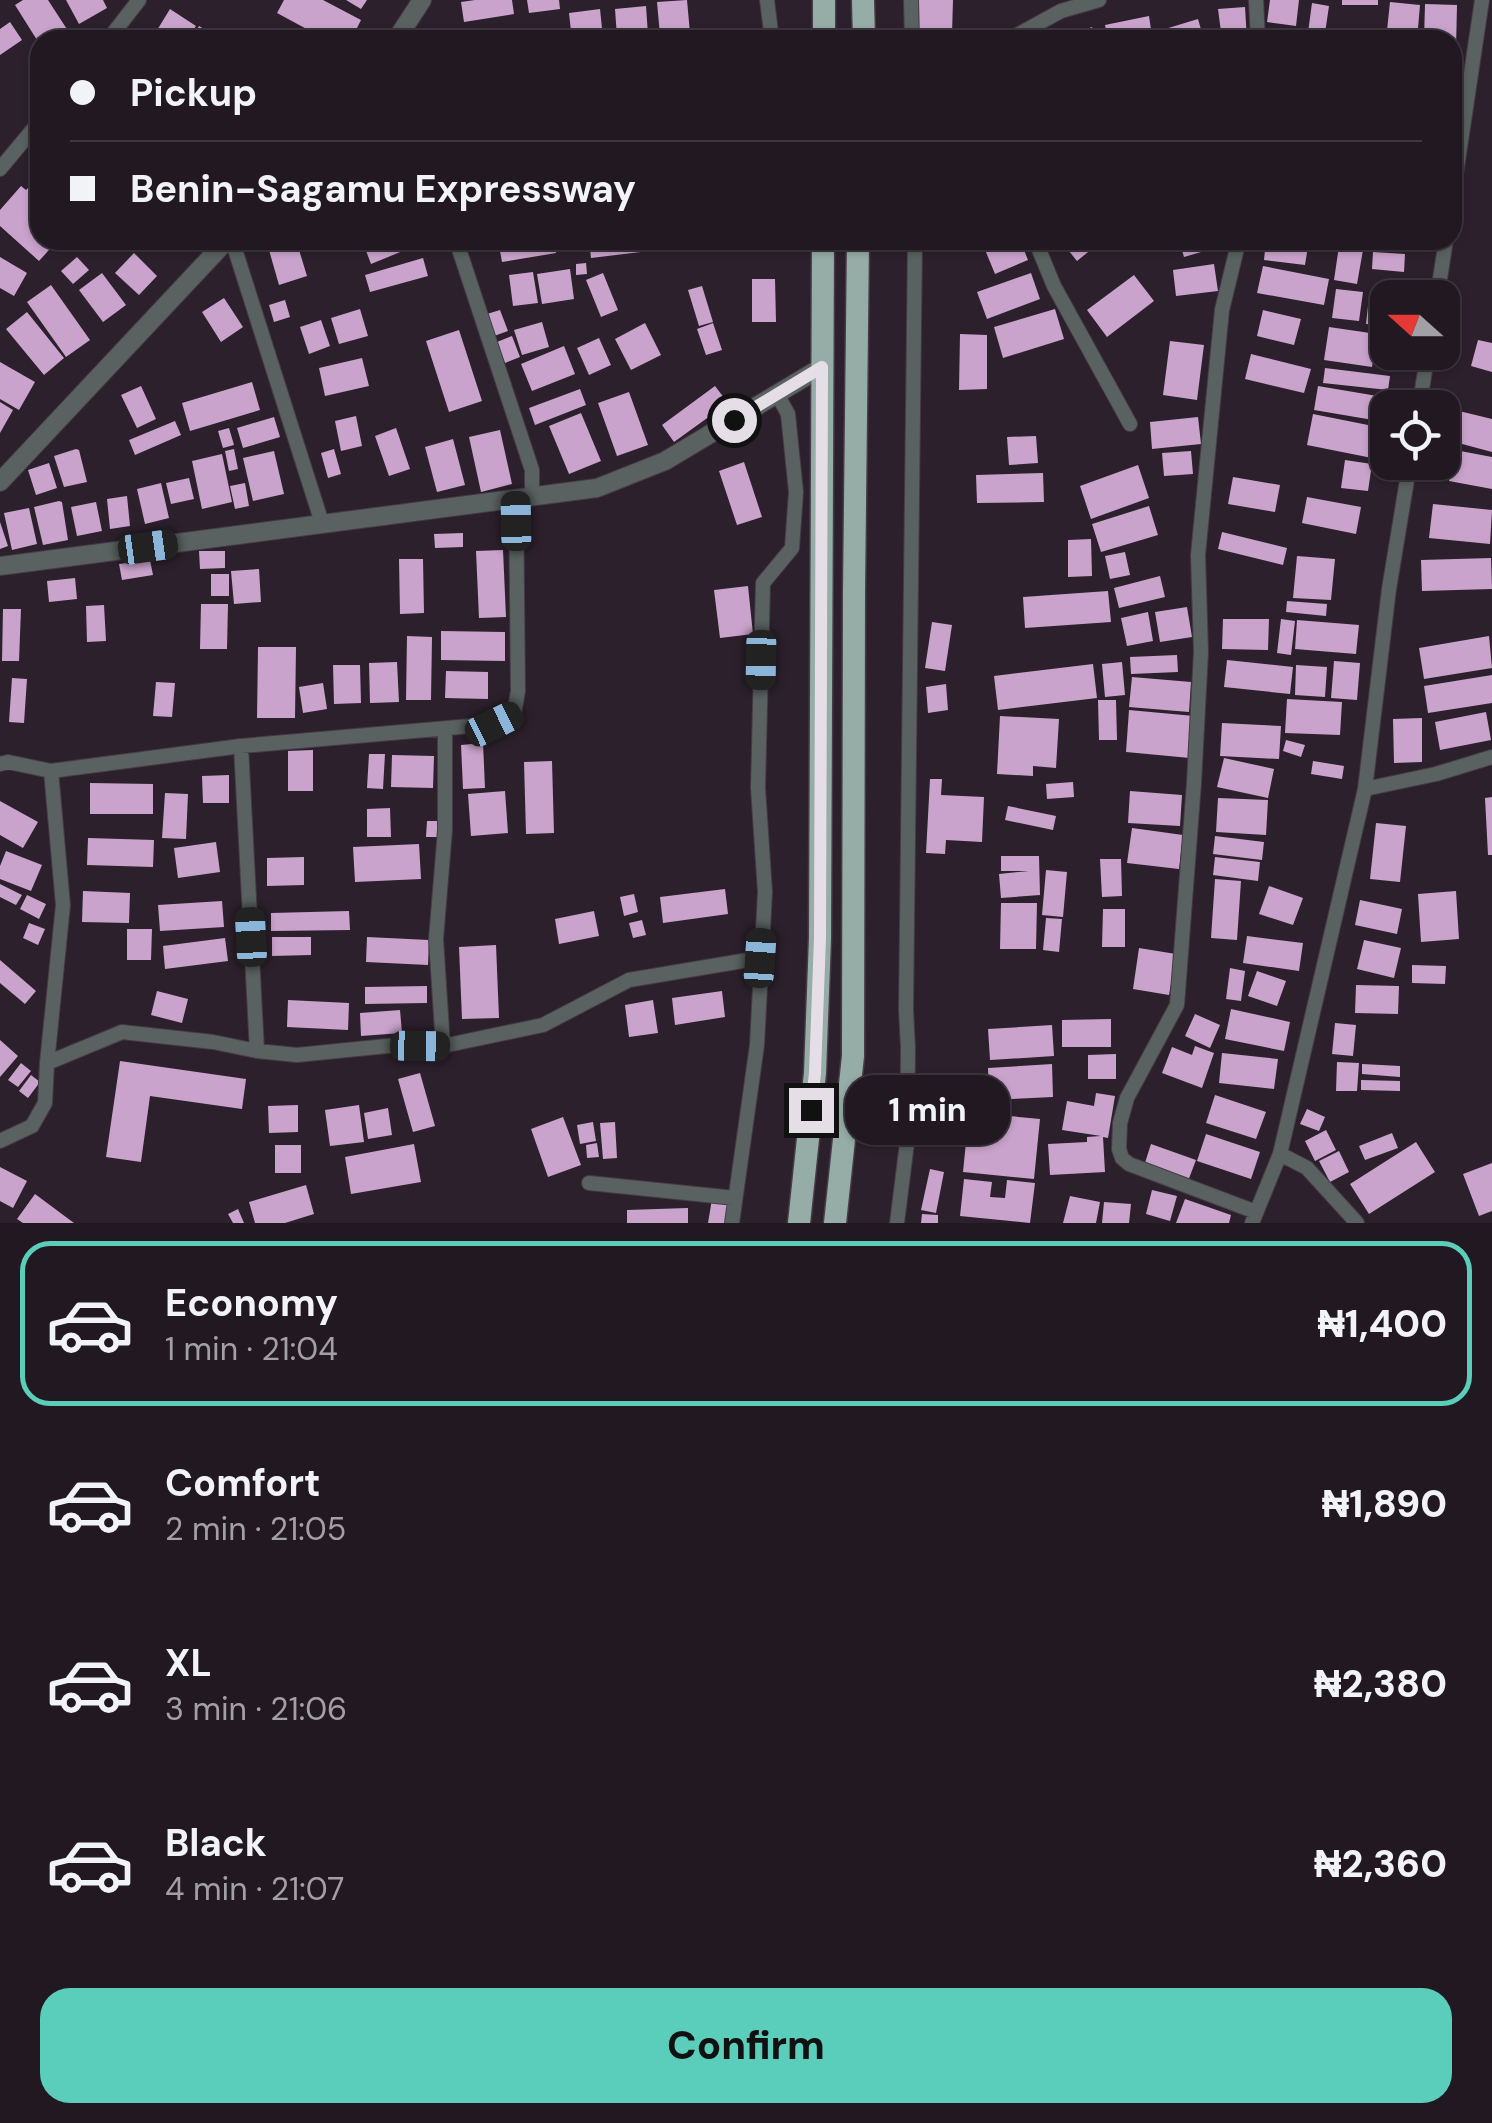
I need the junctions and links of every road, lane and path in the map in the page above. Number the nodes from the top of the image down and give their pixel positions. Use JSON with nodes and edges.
{"nodes":[{"id":1,"x":139,"y":0,"type":"edge"},
{"id":2,"x":422,"y":0,"type":"edge"},
{"id":3,"x":767,"y":0,"type":"edge"},
{"id":4,"x":824,"y":0,"type":"edge"},
{"id":5,"x":863,"y":0,"type":"edge"},
{"id":6,"x":911,"y":0,"type":"edge"},
{"id":7,"x":1099,"y":0,"type":"edge"},
{"id":8,"x":1256,"y":0,"type":"edge"},
{"id":9,"x":1482,"y":0,"type":"edge"},
{"id":10,"x":116,"y":30,"type":"edge"},
{"id":11,"x":402,"y":30,"type":"edge"},
{"id":12,"x":771,"y":30,"type":"edge"},
{"id":13,"x":824,"y":30,"type":"edge"},
{"id":14,"x":864,"y":30,"type":"edge"},
{"id":15,"x":912,"y":30,"type":"edge"},
{"id":16,"x":1026,"y":30,"type":"edge"},
{"id":17,"x":1258,"y":30,"type":"edge"},
{"id":18,"x":30,"y":133,"type":"edge"},
{"id":19,"x":1462,"y":134,"type":"edge"},
{"id":20,"x":0,"y":168,"type":"edge"},
{"id":21,"x":220,"y":250,"type":"edge"},
{"id":22,"x":233,"y":250,"type":"edge"},
{"id":23,"x":459,"y":250,"type":"edge"},
{"id":24,"x":823,"y":250,"type":"edge"},
{"id":25,"x":858,"y":250,"type":"edge"},
{"id":26,"x":916,"y":250,"type":"edge"},
{"id":27,"x":1038,"y":250,"type":"edge"},
{"id":28,"x":1237,"y":250,"type":"edge"},
{"id":29,"x":1444,"y":250,"type":"edge"},
{"id":30,"x":1440,"y":280,"type":"edge"},
{"id":31,"x":822,"y":367,"type":"junction"},
{"id":32,"x":777,"y":394,"type":"junction"},
{"id":33,"x":1130,"y":424,"type":"dead end"},
{"id":34,"x":1407,"y":480,"type":"edge"},
{"id":35,"x":0,"y":482,"type":"edge"},
{"id":36,"x":524,"y":497,"type":"junction"},
{"id":37,"x":322,"y":523,"type":"junction"},
{"id":38,"x":0,"y":566,"type":"edge"},
{"id":39,"x":445,"y":730,"type":"junction"},
{"id":40,"x":241,"y":746,"type":"junction"},
{"id":41,"x":1492,"y":756,"type":"edge"},
{"id":42,"x":0,"y":764,"type":"edge"},
{"id":43,"x":51,"y":771,"type":"junction"},
{"id":44,"x":1366,"y":788,"type":"junction"},
{"id":45,"x":760,"y":958,"type":"junction"},
{"id":46,"x":442,"y":1046,"type":"junction"},
{"id":47,"x":258,"y":1052,"type":"junction"},
{"id":48,"x":47,"y":1063,"type":"junction"},
{"id":49,"x":0,"y":1141,"type":"edge"},
{"id":50,"x":1280,"y":1154,"type":"junction"},
{"id":51,"x":589,"y":1183,"type":"dead end"},
{"id":52,"x":734,"y":1198,"type":"junction"},
{"id":53,"x":1254,"y":1218,"type":"edge"},
{"id":54,"x":732,"y":1223,"type":"edge"},
{"id":55,"x":800,"y":1223,"type":"edge"},
{"id":56,"x":835,"y":1223,"type":"edge"},
{"id":57,"x":897,"y":1223,"type":"edge"},
{"id":58,"x":1357,"y":1223,"type":"edge"}],
"edges":[{"from":1,"to":10,"type":"street"},
{"from":2,"to":11,"type":"street"},
{"from":3,"to":12,"type":"street"},
{"from":4,"to":13,"type":"highway"},
{"from":5,"to":14,"type":"highway"},
{"from":6,"to":15,"type":"street"},
{"from":7,"to":16,"type":"street"},
{"from":8,"to":17,"type":"street"},
{"from":9,"to":19,"type":"street"},
{"from":18,"to":20,"type":"street"},
{"from":21,"to":35,"type":"street"},
{"from":22,"to":37,"type":"street"},
{"from":23,"to":36,"type":"street"},
{"from":24,"to":31,"type":"highway"},
{"from":25,"to":56,"type":"highway"},
{"from":26,"to":57,"type":"street"},
{"from":27,"to":33,"type":"street"},
{"from":28,"to":53,"type":"street"},
{"from":29,"to":30,"type":"street"},
{"from":31,"to":32,"type":"street"},
{"from":31,"to":55,"type":"highway"},
{"from":32,"to":36,"type":"street"},
{"from":32,"to":45,"type":"street"},
{"from":34,"to":44,"type":"street"},
{"from":36,"to":37,"type":"street"},
{"from":36,"to":39,"type":"street"},
{"from":37,"to":38,"type":"street"},
{"from":39,"to":40,"type":"street"},
{"from":39,"to":46,"type":"street"},
{"from":40,"to":43,"type":"street"},
{"from":40,"to":47,"type":"street"},
{"from":41,"to":44,"type":"street"},
{"from":42,"to":43,"type":"street"},
{"from":43,"to":48,"type":"street"},
{"from":44,"to":50,"type":"street"},
{"from":45,"to":46,"type":"street"},
{"from":45,"to":52,"type":"street"},
{"from":46,"to":47,"type":"street"},
{"from":47,"to":48,"type":"street"},
{"from":48,"to":49,"type":"street"},
{"from":50,"to":53,"type":"street"},
{"from":50,"to":58,"type":"street"},
{"from":51,"to":52,"type":"street"},
{"from":52,"to":54,"type":"street"}]}
